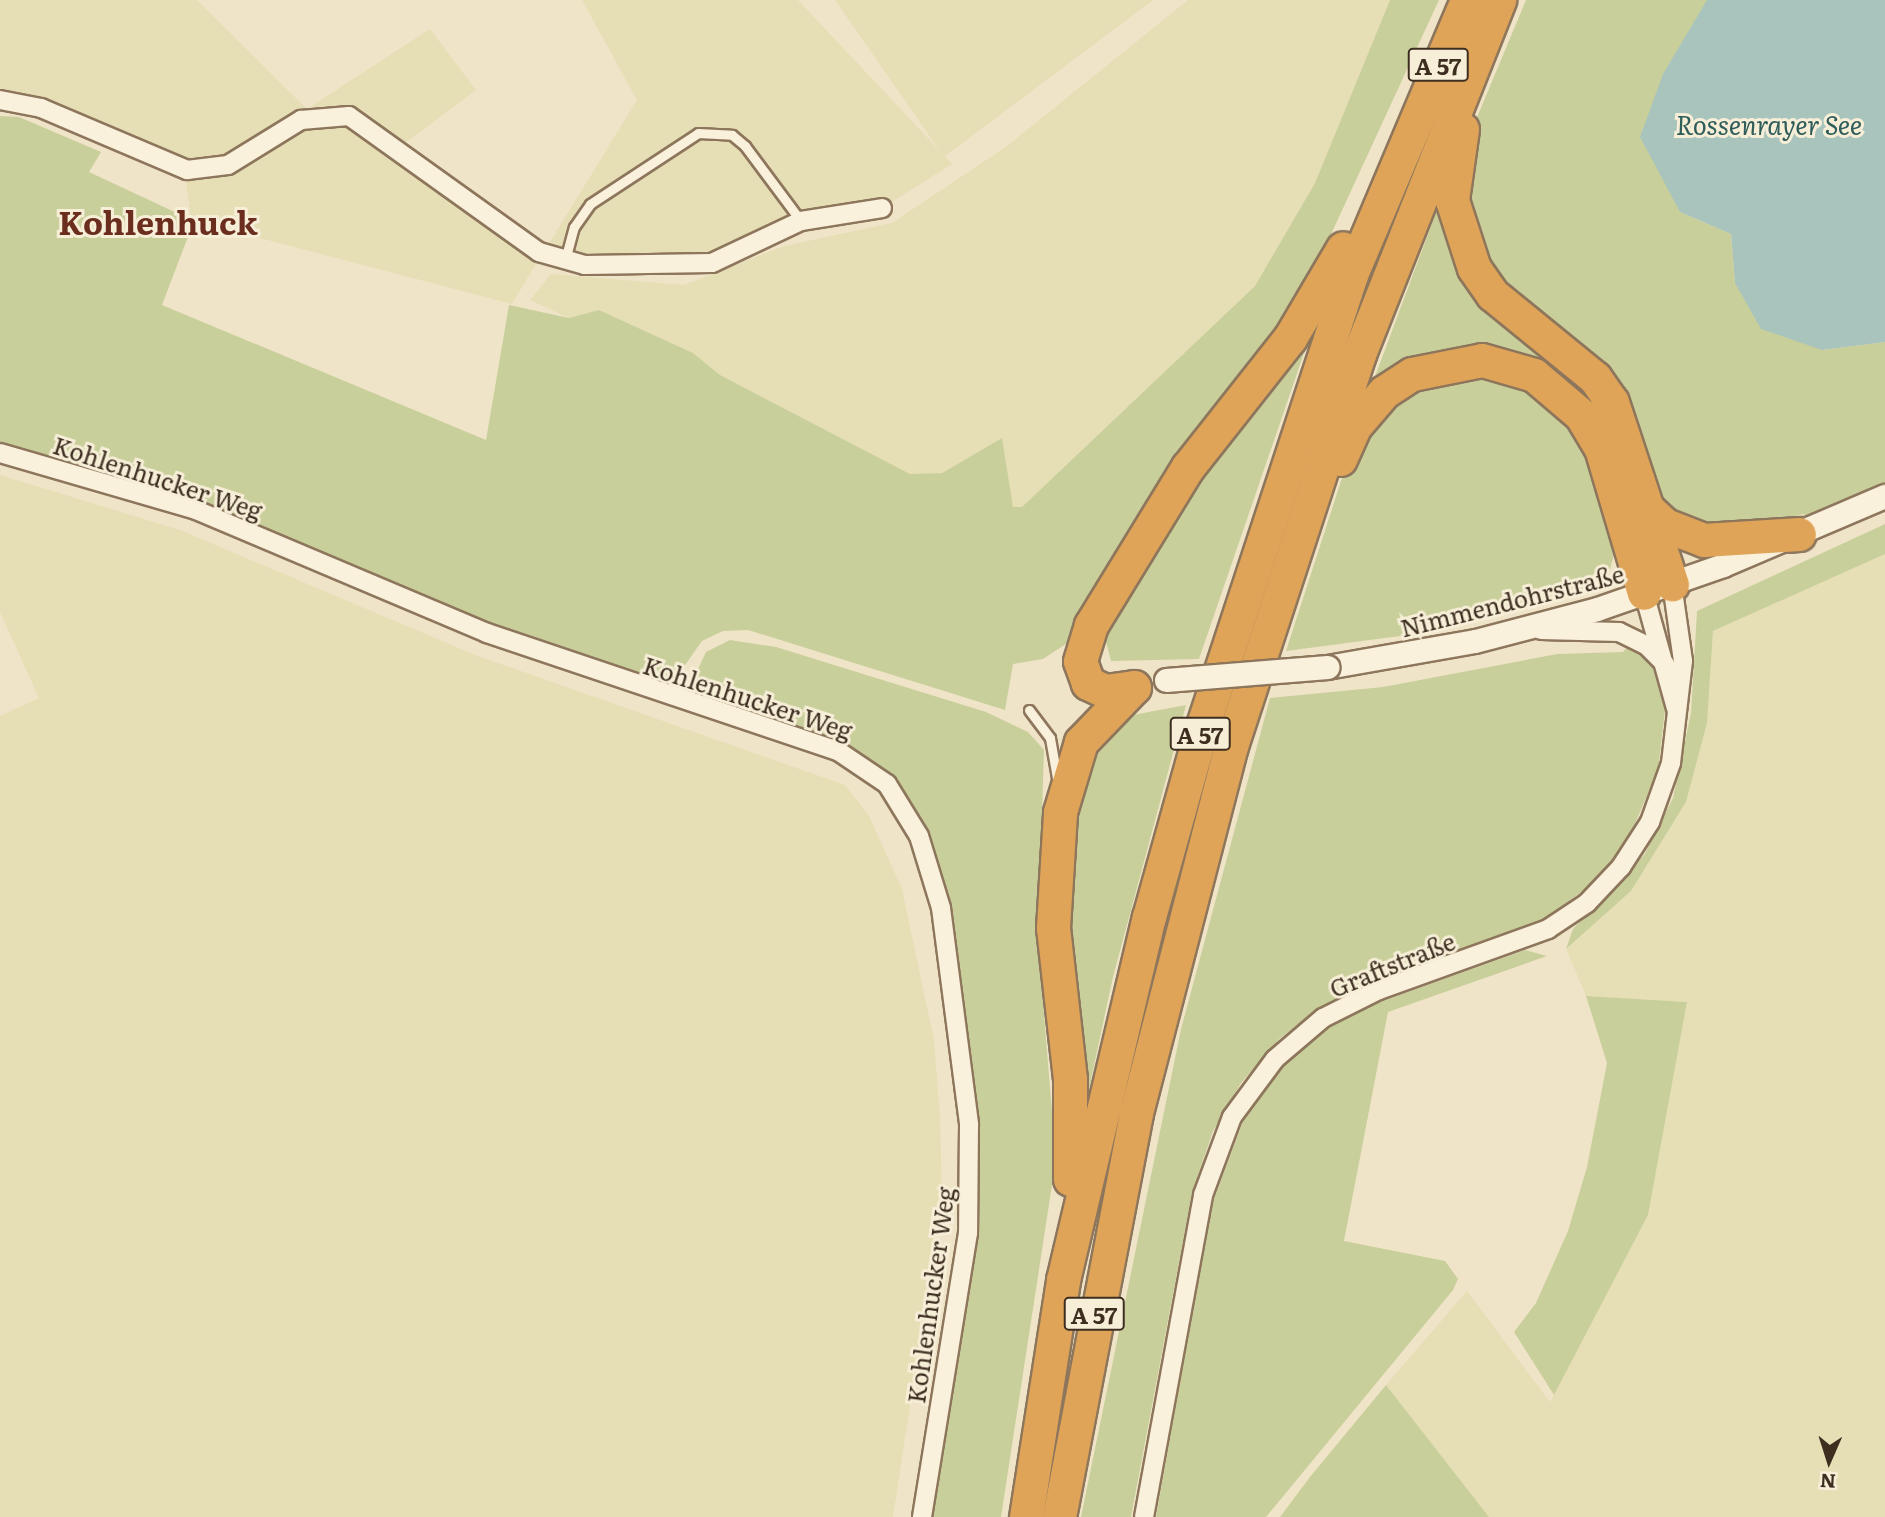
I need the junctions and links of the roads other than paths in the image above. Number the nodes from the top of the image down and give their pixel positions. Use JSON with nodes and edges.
{"nodes":[{"id":1,"x":1467,"y":0,"type":"edge"},
{"id":2,"x":1493,"y":13,"type":"edge"},
{"id":3,"x":0,"y":100,"type":"edge"},
{"id":4,"x":1409,"y":130,"type":"junction"},
{"id":5,"x":882,"y":208,"type":"dead end"},
{"id":6,"x":801,"y":221,"type":"junction"},
{"id":7,"x":565,"y":261,"type":"junction"},
{"id":8,"x":0,"y":453,"type":"edge"},
{"id":9,"x":1885,"y":496,"type":"edge"},
{"id":10,"x":1649,"y":510,"type":"junction"},
{"id":11,"x":1799,"y":534,"type":"junction"},
{"id":12,"x":1290,"y":554,"type":"junction"},
{"id":13,"x":1658,"y":589,"type":"junction"},
{"id":14,"x":1516,"y":631,"type":"junction"},
{"id":15,"x":1665,"y":664,"type":"junction"},
{"id":16,"x":1134,"y":687,"type":"junction"},
{"id":17,"x":1029,"y":710,"type":"dead end"},
{"id":18,"x":1678,"y":715,"type":"junction"},
{"id":19,"x":1060,"y":812,"type":"junction"},
{"id":20,"x":1051,"y":1355,"type":"junction"},
{"id":21,"x":922,"y":1517,"type":"edge"},
{"id":22,"x":1026,"y":1517,"type":"edge"},
{"id":23,"x":1059,"y":1517,"type":"edge"},
{"id":24,"x":1144,"y":1517,"type":"edge"}],
"edges":[{"from":1,"to":4,"type":"highway","number":"A 57"},
{"from":2,"to":10,"type":"highway"},
{"from":2,"to":12,"type":"highway","number":"A 57"},
{"from":3,"to":7,"type":"street"},
{"from":4,"to":16,"type":"highway"},
{"from":4,"to":20,"type":"highway","number":"A 57"},
{"from":5,"to":6,"type":"street"},
{"from":6,"to":7,"type":"street"},
{"from":6,"to":7,"type":"lane"},
{"from":8,"to":21,"type":"street","name":"Kohlenhucker Weg"},
{"from":9,"to":11,"type":"street","name":"Nimmendohrstraße"},
{"from":10,"to":11,"type":"highway"},
{"from":10,"to":13,"type":"highway"},
{"from":11,"to":13,"type":"street","name":"Nimmendohrstraße"},
{"from":12,"to":13,"type":"highway"},
{"from":12,"to":23,"type":"highway","number":"A 57"},
{"from":13,"to":14,"type":"street","name":"Nimmendohrstraße"},
{"from":13,"to":15,"type":"street","name":"Graftstraße"},
{"from":13,"to":18,"type":"street","name":"Graftstraße"},
{"from":14,"to":15,"type":"street"},
{"from":14,"to":16,"type":"street","name":"Nimmendohrstraße","bridge":true},
{"from":15,"to":18,"type":"street","name":"Graftstraße"},
{"from":16,"to":19,"type":"highway"},
{"from":17,"to":19,"type":"lane"},
{"from":18,"to":24,"type":"street","name":"Graftstraße"},
{"from":19,"to":20,"type":"highway"},
{"from":20,"to":22,"type":"highway","number":"A 57"}]}
